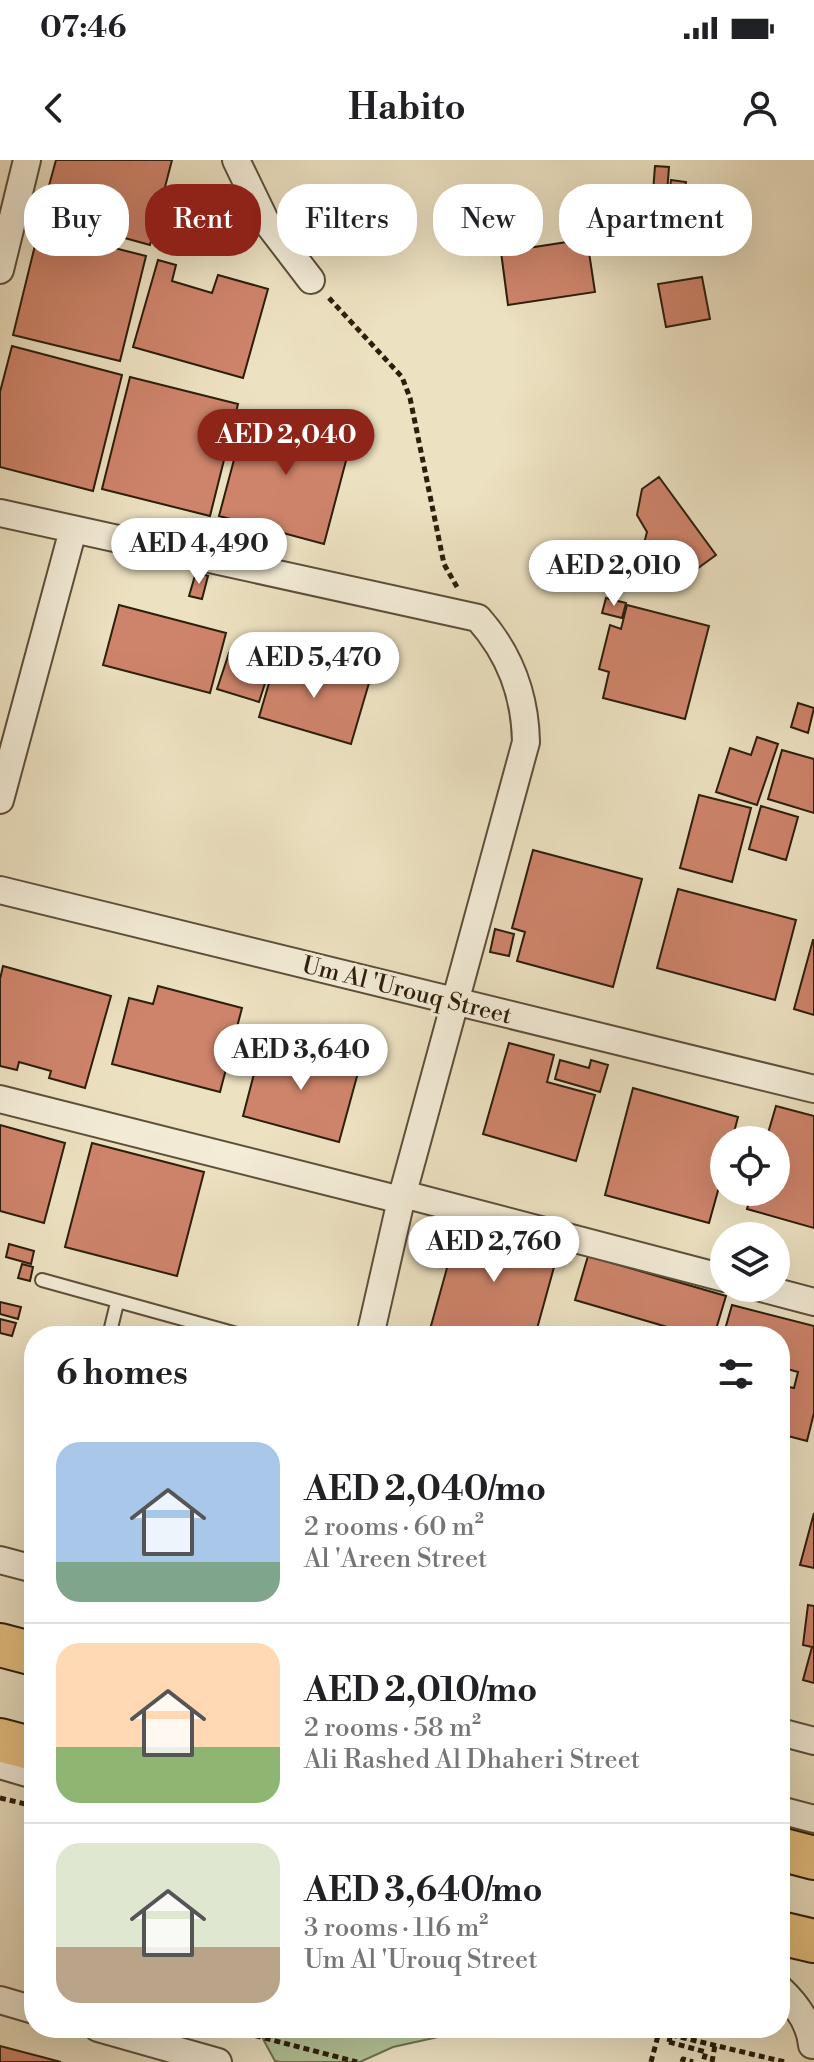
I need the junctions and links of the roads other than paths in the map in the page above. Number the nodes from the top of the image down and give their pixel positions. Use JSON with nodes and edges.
{"nodes":[{"id":1,"x":27,"y":160,"type":"edge"},
{"id":2,"x":236,"y":160,"type":"edge"},
{"id":3,"x":0,"y":270,"type":"edge"},
{"id":4,"x":311,"y":280,"type":"road end"},
{"id":5,"x":0,"y":513,"type":"edge"},
{"id":6,"x":73,"y":530,"type":"junction"},
{"id":7,"x":0,"y":800,"type":"edge"},
{"id":8,"x":0,"y":890,"type":"edge"},
{"id":9,"x":454,"y":1002,"type":"junction"},
{"id":10,"x":814,"y":1089,"type":"edge"},
{"id":11,"x":0,"y":1099,"type":"edge"},
{"id":12,"x":402,"y":1197,"type":"junction"},
{"id":13,"x":710,"y":1274,"type":"edge"},
{"id":14,"x":42,"y":1280,"type":"dead end"},
{"id":15,"x":790,"y":1296,"type":"edge"},
{"id":16,"x":814,"y":1302,"type":"edge"},
{"id":17,"x":117,"y":1303,"type":"junction"},
{"id":18,"x":111,"y":1326,"type":"edge"},
{"id":19,"x":206,"y":1326,"type":"edge"},
{"id":20,"x":372,"y":1326,"type":"edge"},
{"id":21,"x":0,"y":1560,"type":"edge"},
{"id":22,"x":24,"y":1566,"type":"edge"},
{"id":23,"x":0,"y":1627,"type":"edge"},
{"id":24,"x":24,"y":1633,"type":"edge"},
{"id":25,"x":0,"y":1645,"type":"edge"},
{"id":26,"x":24,"y":1651,"type":"edge"},
{"id":27,"x":790,"y":1735,"type":"edge"},
{"id":28,"x":0,"y":1740,"type":"edge"},
{"id":29,"x":814,"y":1741,"type":"edge"},
{"id":30,"x":24,"y":1746,"type":"edge"},
{"id":31,"x":0,"y":1765,"type":"edge"},
{"id":32,"x":24,"y":1772,"type":"edge"},
{"id":33,"x":790,"y":1813,"type":"edge"},
{"id":34,"x":814,"y":1819,"type":"edge"},
{"id":35,"x":790,"y":1852,"type":"edge"},
{"id":36,"x":814,"y":1858,"type":"edge"},
{"id":37,"x":790,"y":1935,"type":"edge"},
{"id":38,"x":814,"y":1941,"type":"edge"},
{"id":39,"x":790,"y":1989,"type":"edge"},
{"id":40,"x":814,"y":1994,"type":"edge"},
{"id":41,"x":0,"y":2000,"type":"edge"},
{"id":42,"x":790,"y":2000,"type":"edge"},
{"id":43,"x":24,"y":2007,"type":"edge"},
{"id":44,"x":133,"y":2038,"type":"edge"},
{"id":45,"x":811,"y":2050,"type":"edge"},
{"id":46,"x":218,"y":2062,"type":"edge"}],
"edges":[{"from":1,"to":3,"type":"street"},
{"from":2,"to":4,"type":"street"},
{"from":5,"to":6,"type":"street"},
{"from":6,"to":7,"type":"street"},
{"from":6,"to":9,"type":"street"},
{"from":8,"to":9,"type":"street","name":"Um Al 'Urouq Street"},
{"from":9,"to":10,"type":"street","name":"Um Al 'Urouq Street"},
{"from":9,"to":12,"type":"street"},
{"from":11,"to":12,"type":"street"},
{"from":12,"to":13,"type":"street"},
{"from":12,"to":20,"type":"street"},
{"from":14,"to":17,"type":"lane"},
{"from":15,"to":16,"type":"street"},
{"from":17,"to":18,"type":"lane"},
{"from":17,"to":19,"type":"lane"},
{"from":21,"to":22,"type":"street"},
{"from":23,"to":24,"type":"street"},
{"from":25,"to":26,"type":"main road"},
{"from":27,"to":29,"type":"street"},
{"from":28,"to":30,"type":"main road"},
{"from":31,"to":32,"type":"street"},
{"from":33,"to":34,"type":"street"},
{"from":35,"to":36,"type":"main road"},
{"from":37,"to":38,"type":"main road"},
{"from":39,"to":40,"type":"street"},
{"from":41,"to":43,"type":"street"},
{"from":42,"to":45,"type":"street"},
{"from":44,"to":46,"type":"street"}]}
